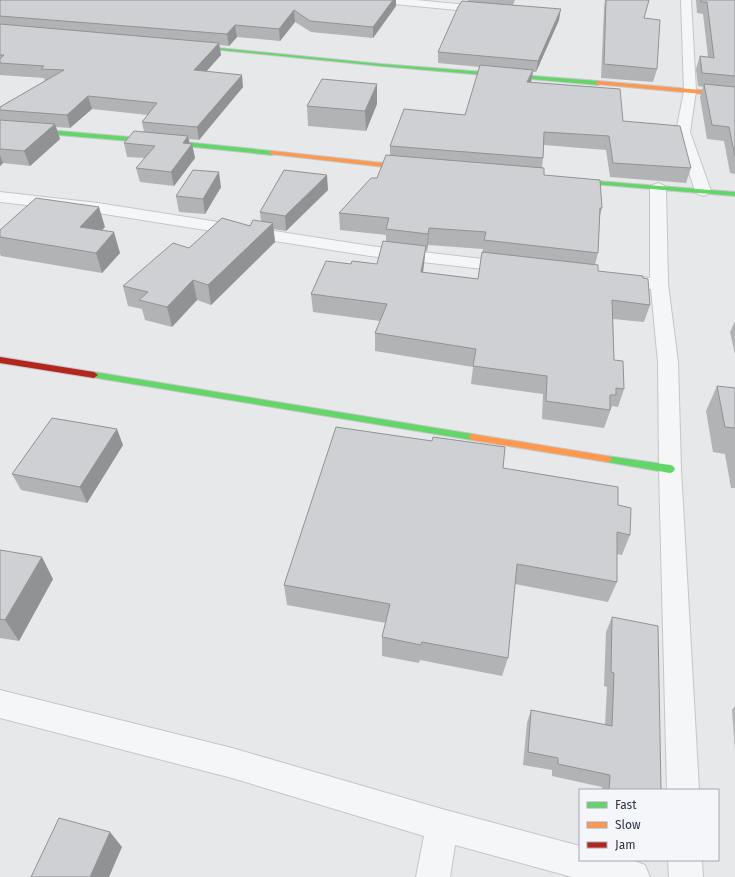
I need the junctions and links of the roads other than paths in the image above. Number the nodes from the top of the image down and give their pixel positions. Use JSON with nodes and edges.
{"nodes":[{"id":1,"x":384,"y":0,"type":"edge"},
{"id":2,"x":686,"y":0,"type":"edge"},
{"id":3,"x":502,"y":11,"type":"edge"},
{"id":4,"x":183,"y":45,"type":"edge"},
{"id":5,"x":690,"y":91,"type":"junction"},
{"id":6,"x":735,"y":95,"type":"edge"},
{"id":7,"x":0,"y":128,"type":"edge"},
{"id":8,"x":424,"y":169,"type":"edge"},
{"id":9,"x":564,"y":180,"type":"edge"},
{"id":10,"x":658,"y":188,"type":"junction"},
{"id":11,"x":703,"y":191,"type":"junction"},
{"id":12,"x":735,"y":194,"type":"edge"},
{"id":13,"x":0,"y":197,"type":"edge"},
{"id":14,"x":526,"y":269,"type":"edge"},
{"id":15,"x":604,"y":278,"type":"edge"},
{"id":16,"x":659,"y":284,"type":"junction"},
{"id":17,"x":0,"y":360,"type":"edge"},
{"id":18,"x":670,"y":469,"type":"junction"},
{"id":19,"x":2,"y":709,"type":"edge"},
{"id":20,"x":683,"y":789,"type":"edge"},
{"id":21,"x":442,"y":825,"type":"junction"},
{"id":22,"x":685,"y":861,"type":"edge"},
{"id":23,"x":433,"y":877,"type":"edge"},
{"id":24,"x":633,"y":877,"type":"edge"},
{"id":25,"x":686,"y":877,"type":"edge"}],
"edges":[{"from":1,"to":3,"type":"street"},
{"from":2,"to":5,"type":"street"},
{"from":4,"to":5,"type":"street"},
{"from":5,"to":6,"type":"street"},
{"from":5,"to":11,"type":"street"},
{"from":7,"to":8,"type":"street"},
{"from":9,"to":10,"type":"street"},
{"from":10,"to":11,"type":"street"},
{"from":10,"to":16,"type":"street"},
{"from":11,"to":12,"type":"street"},
{"from":13,"to":14,"type":"street"},
{"from":15,"to":16,"type":"street"},
{"from":16,"to":18,"type":"street"},
{"from":17,"to":18,"type":"street"},
{"from":18,"to":20,"type":"street"},
{"from":19,"to":21,"type":"street"},
{"from":21,"to":23,"type":"street"},
{"from":21,"to":24,"type":"street"},
{"from":22,"to":25,"type":"street"}]}
